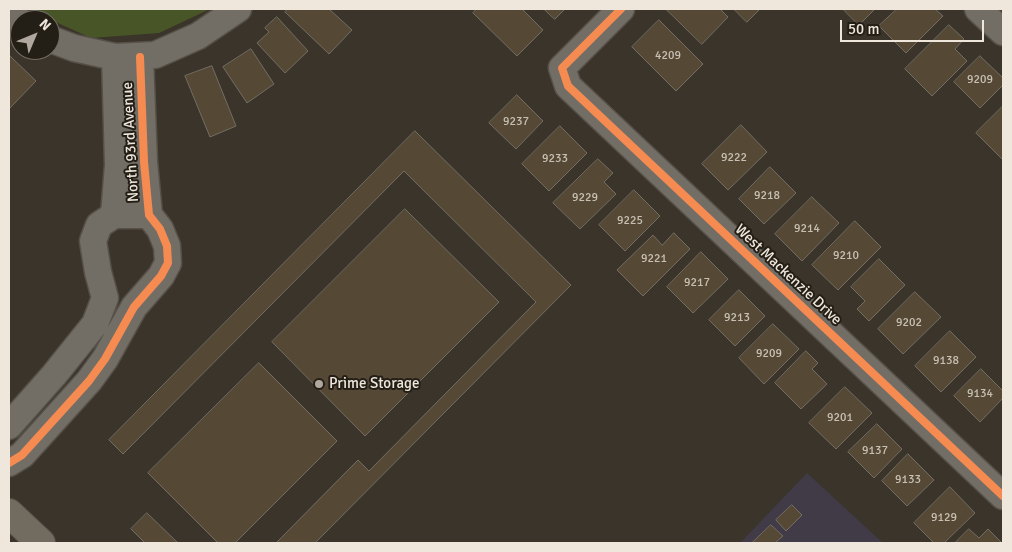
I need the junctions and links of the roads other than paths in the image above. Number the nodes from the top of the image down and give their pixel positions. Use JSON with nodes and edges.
{"nodes":[{"id":1,"x":238,"y":9,"type":"edge"},
{"id":2,"x":621,"y":9,"type":"edge"},
{"id":3,"x":978,"y":9,"type":"edge"},
{"id":4,"x":1003,"y":32,"type":"edge"},
{"id":5,"x":60,"y":43,"type":"edge"},
{"id":6,"x":115,"y":57,"type":"junction"},
{"id":7,"x":140,"y":57,"type":"junction"},
{"id":8,"x":114,"y":215,"type":"junction"},
{"id":9,"x":149,"y":215,"type":"junction"},
{"id":10,"x":9,"y":426,"type":"edge"},
{"id":11,"x":9,"y":463,"type":"edge"},
{"id":12,"x":1003,"y":496,"type":"edge"},
{"id":13,"x":9,"y":513,"type":"edge"},
{"id":14,"x":40,"y":543,"type":"edge"}],
"edges":[{"from":1,"to":7,"type":"street"},
{"from":2,"to":12,"type":"street","name":"West Mackenzie Drive"},
{"from":3,"to":4,"type":"street"},
{"from":5,"to":6,"type":"street"},
{"from":6,"to":7,"type":"street"},
{"from":6,"to":8,"type":"street","name":"North 93rd Avenue"},
{"from":7,"to":9,"type":"street","name":"North 93rd Avenue"},
{"from":8,"to":9,"type":"street","name":"North 93rd Avenue"},
{"from":8,"to":10,"type":"street","name":"North 93rd Avenue"},
{"from":9,"to":11,"type":"street","name":"North 93rd Avenue"},
{"from":13,"to":14,"type":"main road"}]}
